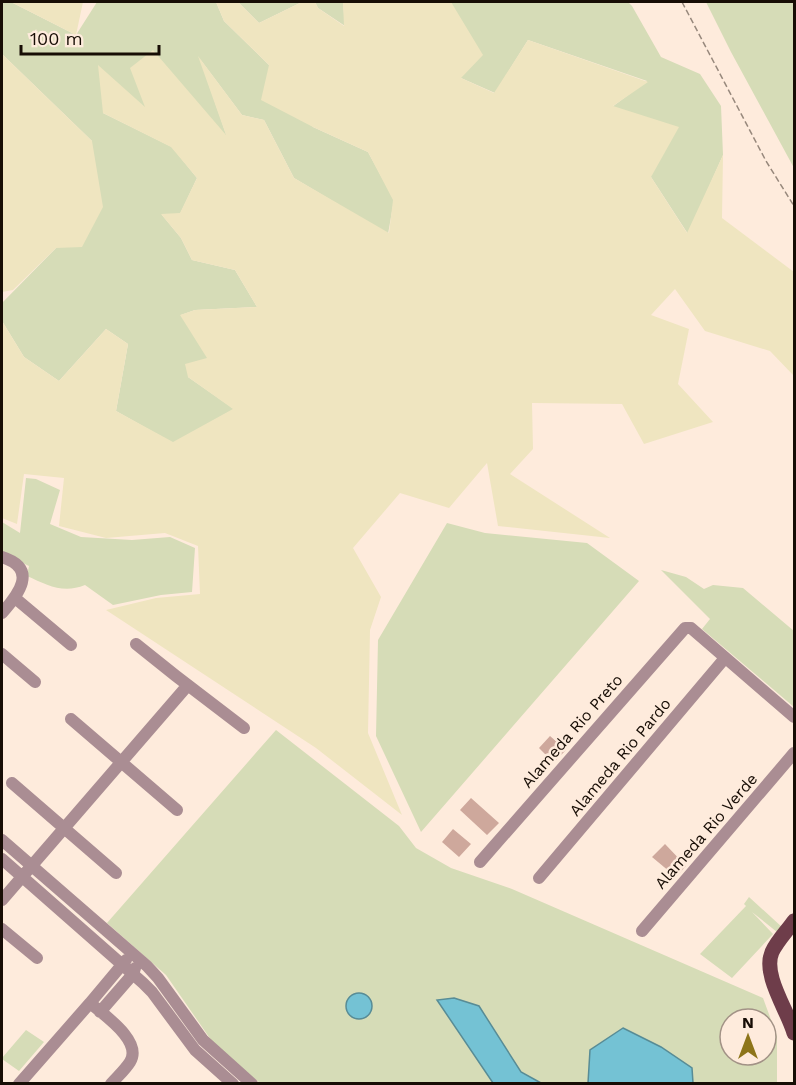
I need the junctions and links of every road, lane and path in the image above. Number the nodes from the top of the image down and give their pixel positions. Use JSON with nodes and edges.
{"nodes":[{"id":1,"x":682,"y":2,"type":"edge"},
{"id":2,"x":795,"y":206,"type":"edge"},
{"id":3,"x":2,"y":557,"type":"edge"},
{"id":4,"x":15,"y":598,"type":"junction"},
{"id":5,"x":2,"y":614,"type":"edge"},
{"id":6,"x":136,"y":644,"type":"dead end"},
{"id":7,"x":71,"y":645,"type":"dead end"},
{"id":8,"x":2,"y":654,"type":"edge"},
{"id":9,"x":726,"y":658,"type":"junction"},
{"id":10,"x":35,"y":682,"type":"dead end"},
{"id":11,"x":188,"y":686,"type":"junction"},
{"id":12,"x":795,"y":717,"type":"edge"},
{"id":13,"x":71,"y":719,"type":"dead end"},
{"id":14,"x":244,"y":728,"type":"dead end"},
{"id":15,"x":795,"y":753,"type":"edge"},
{"id":16,"x":122,"y":762,"type":"junction"},
{"id":17,"x":12,"y":783,"type":"dead end"},
{"id":18,"x":177,"y":810,"type":"dead end"},
{"id":19,"x":64,"y":828,"type":"junction"},
{"id":20,"x":2,"y":840,"type":"edge"},
{"id":21,"x":2,"y":859,"type":"edge"},
{"id":22,"x":480,"y":862,"type":"dead end"},
{"id":23,"x":32,"y":866,"type":"junction"},
{"id":24,"x":116,"y":873,"type":"dead end"},
{"id":25,"x":22,"y":876,"type":"junction"},
{"id":26,"x":539,"y":878,"type":"dead end"},
{"id":27,"x":2,"y":900,"type":"edge"},
{"id":28,"x":795,"y":921,"type":"edge"},
{"id":29,"x":2,"y":929,"type":"edge"},
{"id":30,"x":642,"y":932,"type":"dead end"},
{"id":31,"x":134,"y":956,"type":"junction"},
{"id":32,"x":37,"y":958,"type":"dead end"},
{"id":33,"x":123,"y":965,"type":"junction"},
{"id":34,"x":133,"y":974,"type":"junction"},
{"id":35,"x":90,"y":1003,"type":"junction"},
{"id":36,"x":100,"y":1012,"type":"junction"},
{"id":37,"x":795,"y":1033,"type":"edge"},
{"id":38,"x":19,"y":1083,"type":"edge"},
{"id":39,"x":111,"y":1083,"type":"edge"},
{"id":40,"x":233,"y":1083,"type":"edge"},
{"id":41,"x":252,"y":1083,"type":"edge"}],
"edges":[{"from":1,"to":2,"type":"path"},
{"from":3,"to":4,"type":"street"},
{"from":4,"to":5,"type":"street"},
{"from":4,"to":7,"type":"street"},
{"from":6,"to":11,"type":"street"},
{"from":8,"to":10,"type":"street"},
{"from":9,"to":12,"type":"street"},
{"from":9,"to":22,"type":"street","name":"Alameda Rio Preto"},
{"from":9,"to":26,"type":"street","name":"Alameda Rio Pardo"},
{"from":11,"to":14,"type":"street"},
{"from":11,"to":16,"type":"street"},
{"from":13,"to":16,"type":"street"},
{"from":15,"to":30,"type":"street","name":"Alameda Rio Verde"},
{"from":16,"to":18,"type":"street"},
{"from":16,"to":19,"type":"street"},
{"from":17,"to":19,"type":"street"},
{"from":19,"to":23,"type":"street"},
{"from":19,"to":24,"type":"street"},
{"from":20,"to":23,"type":"street"},
{"from":21,"to":25,"type":"street"},
{"from":23,"to":25,"type":"street"},
{"from":23,"to":31,"type":"street"},
{"from":25,"to":27,"type":"street"},
{"from":25,"to":33,"type":"street"},
{"from":28,"to":37,"type":"main road"},
{"from":29,"to":32,"type":"street"},
{"from":31,"to":33,"type":"street"},
{"from":31,"to":34,"type":"street"},
{"from":31,"to":41,"type":"street"},
{"from":33,"to":34,"type":"street"},
{"from":33,"to":35,"type":"street"},
{"from":34,"to":36,"type":"street"},
{"from":34,"to":40,"type":"street"},
{"from":35,"to":36,"type":"street"},
{"from":35,"to":38,"type":"street"},
{"from":36,"to":39,"type":"street"}]}
